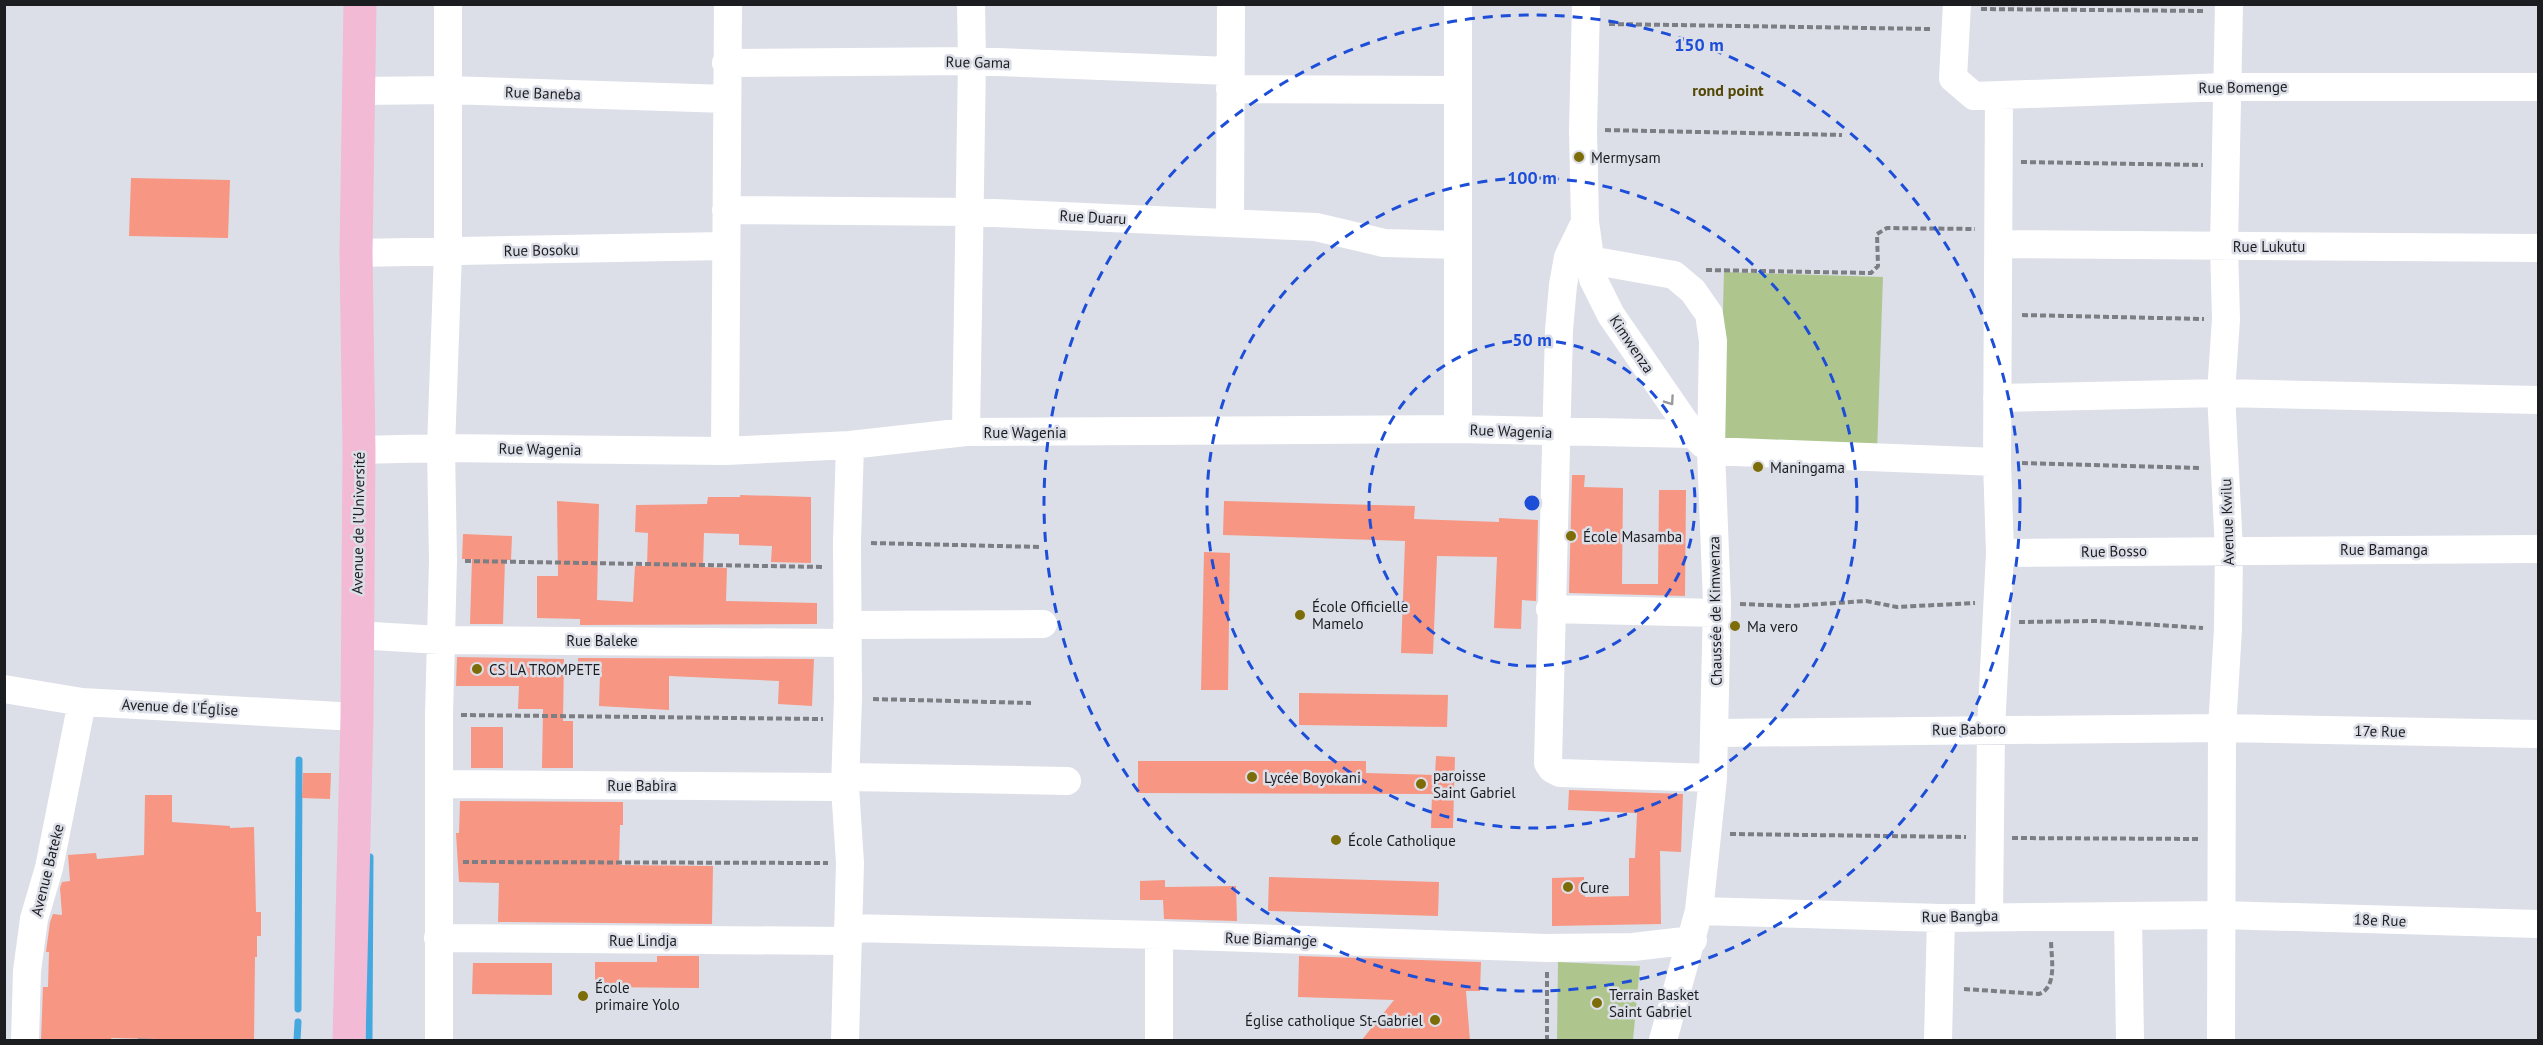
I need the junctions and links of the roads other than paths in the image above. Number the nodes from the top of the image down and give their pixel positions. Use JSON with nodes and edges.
{"nodes":[{"id":1,"x":360,"y":4,"type":"edge"},
{"id":2,"x":448,"y":4,"type":"edge"},
{"id":3,"x":728,"y":4,"type":"edge"},
{"id":4,"x":971,"y":4,"type":"edge"},
{"id":5,"x":1231,"y":4,"type":"edge"},
{"id":6,"x":1458,"y":4,"type":"edge"},
{"id":7,"x":2229,"y":8,"type":"edge"},
{"id":8,"x":1586,"y":14,"type":"edge"},
{"id":9,"x":1957,"y":14,"type":"edge"},
{"id":10,"x":972,"y":61,"type":"junction"},
{"id":11,"x":726,"y":63,"type":"junction"},
{"id":12,"x":1230,"y":80,"type":"junction"},
{"id":13,"x":2227,"y":87,"type":"junction"},
{"id":14,"x":2538,"y":87,"type":"edge"},
{"id":15,"x":448,"y":90,"type":"junction"},
{"id":16,"x":1456,"y":90,"type":"junction"},
{"id":17,"x":359,"y":91,"type":"junction"},
{"id":18,"x":1999,"y":96,"type":"junction"},
{"id":19,"x":727,"y":99,"type":"junction"},
{"id":20,"x":726,"y":210,"type":"junction"},
{"id":21,"x":970,"y":212,"type":"junction"},
{"id":22,"x":1585,"y":222,"type":"junction"},
{"id":23,"x":1230,"y":223,"type":"junction"},
{"id":24,"x":1999,"y":236,"type":"junction"},
{"id":25,"x":1458,"y":245,"type":"junction"},
{"id":26,"x":725,"y":246,"type":"junction"},
{"id":27,"x":2224,"y":246,"type":"junction"},
{"id":28,"x":2538,"y":248,"type":"edge"},
{"id":29,"x":448,"y":252,"type":"junction"},
{"id":30,"x":356,"y":253,"type":"junction"},
{"id":31,"x":1590,"y":260,"type":"junction"},
{"id":32,"x":2221,"y":393,"type":"junction"},
{"id":33,"x":1997,"y":398,"type":"junction"},
{"id":34,"x":2538,"y":400,"type":"edge"},
{"id":35,"x":1458,"y":429,"type":"junction"},
{"id":36,"x":966,"y":432,"type":"junction"},
{"id":37,"x":1555,"y":433,"type":"junction"},
{"id":38,"x":1702,"y":443,"type":"junction"},
{"id":39,"x":850,"y":445,"type":"junction"},
{"id":40,"x":441,"y":447,"type":"junction"},
{"id":41,"x":359,"y":450,"type":"junction"},
{"id":42,"x":725,"y":451,"type":"junction"},
{"id":43,"x":1997,"y":462,"type":"junction"},
{"id":44,"x":2538,"y":549,"type":"edge"},
{"id":45,"x":2229,"y":550,"type":"junction"},
{"id":46,"x":2000,"y":553,"type":"junction"},
{"id":47,"x":1717,"y":608,"type":"junction"},
{"id":48,"x":1550,"y":609,"type":"junction"},
{"id":49,"x":1043,"y":624,"type":"dead end"},
{"id":50,"x":847,"y":634,"type":"junction"},
{"id":51,"x":356,"y":635,"type":"junction"},
{"id":52,"x":440,"y":640,"type":"junction"},
{"id":53,"x":4,"y":689,"type":"edge"},
{"id":54,"x":82,"y":702,"type":"junction"},
{"id":55,"x":357,"y":717,"type":"junction"},
{"id":56,"x":2222,"y":728,"type":"junction"},
{"id":57,"x":1990,"y":729,"type":"junction"},
{"id":58,"x":1716,"y":733,"type":"junction"},
{"id":59,"x":2538,"y":734,"type":"edge"},
{"id":60,"x":1713,"y":778,"type":"junction"},
{"id":61,"x":1067,"y":781,"type":"dead end"},
{"id":62,"x":846,"y":782,"type":"junction"},
{"id":63,"x":439,"y":784,"type":"junction"},
{"id":64,"x":1699,"y":911,"type":"junction"},
{"id":65,"x":2221,"y":915,"type":"junction"},
{"id":66,"x":1989,"y":916,"type":"junction"},
{"id":67,"x":2128,"y":917,"type":"junction"},
{"id":68,"x":1941,"y":918,"type":"junction"},
{"id":69,"x":2538,"y":924,"type":"edge"},
{"id":70,"x":848,"y":935,"type":"junction"},
{"id":71,"x":1159,"y":935,"type":"junction"},
{"id":72,"x":438,"y":938,"type":"junction"},
{"id":73,"x":1693,"y":940,"type":"junction"},
{"id":74,"x":25,"y":1041,"type":"edge"},
{"id":75,"x":349,"y":1041,"type":"edge"},
{"id":76,"x":439,"y":1041,"type":"edge"},
{"id":77,"x":845,"y":1041,"type":"edge"},
{"id":78,"x":1158,"y":1041,"type":"edge"},
{"id":79,"x":1663,"y":1041,"type":"edge"},
{"id":80,"x":1938,"y":1041,"type":"edge"},
{"id":81,"x":2130,"y":1041,"type":"edge"},
{"id":82,"x":2221,"y":1041,"type":"edge"}],
"edges":[{"from":1,"to":17,"type":"main road","name":"Avenue de l’Université"},
{"from":2,"to":15,"type":"street"},
{"from":3,"to":11,"type":"street"},
{"from":4,"to":10,"type":"street"},
{"from":5,"to":12,"type":"street"},
{"from":6,"to":16,"type":"street"},
{"from":7,"to":13,"type":"street","name":"Avenue Kwilu"},
{"from":8,"to":22,"type":"street"},
{"from":9,"to":18,"type":"street","name":"Rue Bomenge"},
{"from":10,"to":11,"type":"street","name":"Rue Gama"},
{"from":10,"to":12,"type":"street","name":"Rue Gama"},
{"from":10,"to":21,"type":"street"},
{"from":11,"to":19,"type":"street"},
{"from":12,"to":16,"type":"street","name":"Rue Gama"},
{"from":12,"to":23,"type":"street"},
{"from":13,"to":14,"type":"street","name":"Rue Bomenge"},
{"from":13,"to":18,"type":"street","name":"Rue Bomenge"},
{"from":13,"to":27,"type":"street","name":"Avenue Kwilu"},
{"from":15,"to":17,"type":"street","name":"Rue Baneba"},
{"from":15,"to":19,"type":"street","name":"Rue Baneba"},
{"from":15,"to":29,"type":"street"},
{"from":16,"to":25,"type":"street"},
{"from":17,"to":30,"type":"main road","name":"Avenue de l’Université"},
{"from":18,"to":24,"type":"street"},
{"from":19,"to":20,"type":"street"},
{"from":20,"to":21,"type":"street","name":"Rue Duaru"},
{"from":20,"to":26,"type":"street"},
{"from":21,"to":23,"type":"street","name":"Rue Duaru"},
{"from":21,"to":36,"type":"street"},
{"from":22,"to":31,"type":"street","name":"Kimwenza"},
{"from":22,"to":37,"type":"street"},
{"from":23,"to":25,"type":"street","name":"Rue Duaru"},
{"from":24,"to":27,"type":"street","name":"Rue Lukutu"},
{"from":24,"to":33,"type":"street"},
{"from":25,"to":35,"type":"street"},
{"from":26,"to":29,"type":"street","name":"Rue Bosoku"},
{"from":26,"to":42,"type":"street"},
{"from":27,"to":28,"type":"street","name":"Rue Lukutu"},
{"from":27,"to":32,"type":"street","name":"Avenue Kwilu"},
{"from":29,"to":30,"type":"street","name":"Rue Bosoku"},
{"from":29,"to":40,"type":"street"},
{"from":30,"to":41,"type":"main road","name":"Avenue de l’Université"},
{"from":31,"to":38,"type":"street","name":"Kimwenza","one_way":true},
{"from":31,"to":38,"type":"street","name":"Chaussée de Kimwenza"},
{"from":32,"to":33,"type":"street"},
{"from":32,"to":34,"type":"street"},
{"from":32,"to":45,"type":"street","name":"Avenue Kwilu"},
{"from":33,"to":43,"type":"street"},
{"from":35,"to":36,"type":"street","name":"Rue Wagenia"},
{"from":35,"to":37,"type":"street","name":"Rue Wagenia"},
{"from":36,"to":39,"type":"street","name":"Rue Wagenia"},
{"from":37,"to":38,"type":"street","name":"Rue Wagenia"},
{"from":37,"to":48,"type":"street"},
{"from":38,"to":43,"type":"street","name":"Rue Wagenia"},
{"from":38,"to":47,"type":"street","name":"Chaussée de Kimwenza"},
{"from":39,"to":42,"type":"street","name":"Rue Wagenia"},
{"from":39,"to":50,"type":"street"},
{"from":40,"to":41,"type":"street","name":"Rue Wagenia"},
{"from":40,"to":42,"type":"street","name":"Rue Wagenia"},
{"from":40,"to":52,"type":"street"},
{"from":41,"to":51,"type":"main road","name":"Avenue de l’Université"},
{"from":43,"to":46,"type":"street"},
{"from":44,"to":45,"type":"street","name":"Rue Bamanga"},
{"from":45,"to":46,"type":"street","name":"Rue Bosso"},
{"from":45,"to":56,"type":"street","name":"Avenue Kwilu"},
{"from":46,"to":57,"type":"street"},
{"from":47,"to":48,"type":"street"},
{"from":47,"to":58,"type":"street","name":"Chaussée de Kimwenza"},
{"from":48,"to":60,"type":"street"},
{"from":49,"to":50,"type":"street","name":"Rue Baleke"},
{"from":50,"to":52,"type":"street","name":"Rue Baleke"},
{"from":50,"to":62,"type":"street"},
{"from":51,"to":52,"type":"street","name":"Rue Baleke"},
{"from":51,"to":55,"type":"main road","name":"Avenue de l’Université"},
{"from":52,"to":63,"type":"street"},
{"from":53,"to":54,"type":"street","name":"Avenue de l'Église"},
{"from":54,"to":55,"type":"street","name":"Avenue de l'Église"},
{"from":54,"to":74,"type":"street","name":"Avenue Bateke"},
{"from":55,"to":75,"type":"main road","name":"Avenue de l’Université"},
{"from":56,"to":57,"type":"street","name":"Rue Baboro"},
{"from":56,"to":59,"type":"street","name":"17e Rue"},
{"from":56,"to":65,"type":"street","name":"Avenue Kwilu"},
{"from":57,"to":58,"type":"street","name":"Rue Baboro"},
{"from":57,"to":66,"type":"street"},
{"from":58,"to":60,"type":"street","name":"Chaussée de Kimwenza"},
{"from":60,"to":64,"type":"street","name":"Chaussée de Kimwenza"},
{"from":61,"to":62,"type":"street","name":"Rue Babira"},
{"from":62,"to":63,"type":"street","name":"Rue Babira"},
{"from":62,"to":70,"type":"street"},
{"from":63,"to":72,"type":"street"},
{"from":64,"to":68,"type":"street","name":"Rue Bangba"},
{"from":64,"to":73,"type":"street","name":"Chaussée de Kimwenza"},
{"from":65,"to":67,"type":"street","name":"Rue Bangba"},
{"from":65,"to":69,"type":"street","name":"18e Rue"},
{"from":65,"to":82,"type":"street","name":"Avenue Kwilu"},
{"from":66,"to":67,"type":"street","name":"Rue Bangba"},
{"from":66,"to":68,"type":"street","name":"Rue Bangba"},
{"from":67,"to":81,"type":"street"},
{"from":68,"to":80,"type":"street"},
{"from":70,"to":71,"type":"street","name":"Rue Biamange"},
{"from":70,"to":72,"type":"street","name":"Rue Lindja"},
{"from":70,"to":77,"type":"street"},
{"from":71,"to":73,"type":"street","name":"Rue Biamange"},
{"from":71,"to":78,"type":"street"},
{"from":72,"to":76,"type":"street"},
{"from":73,"to":79,"type":"street","name":"Chaussée de Kimwenza"}]}
